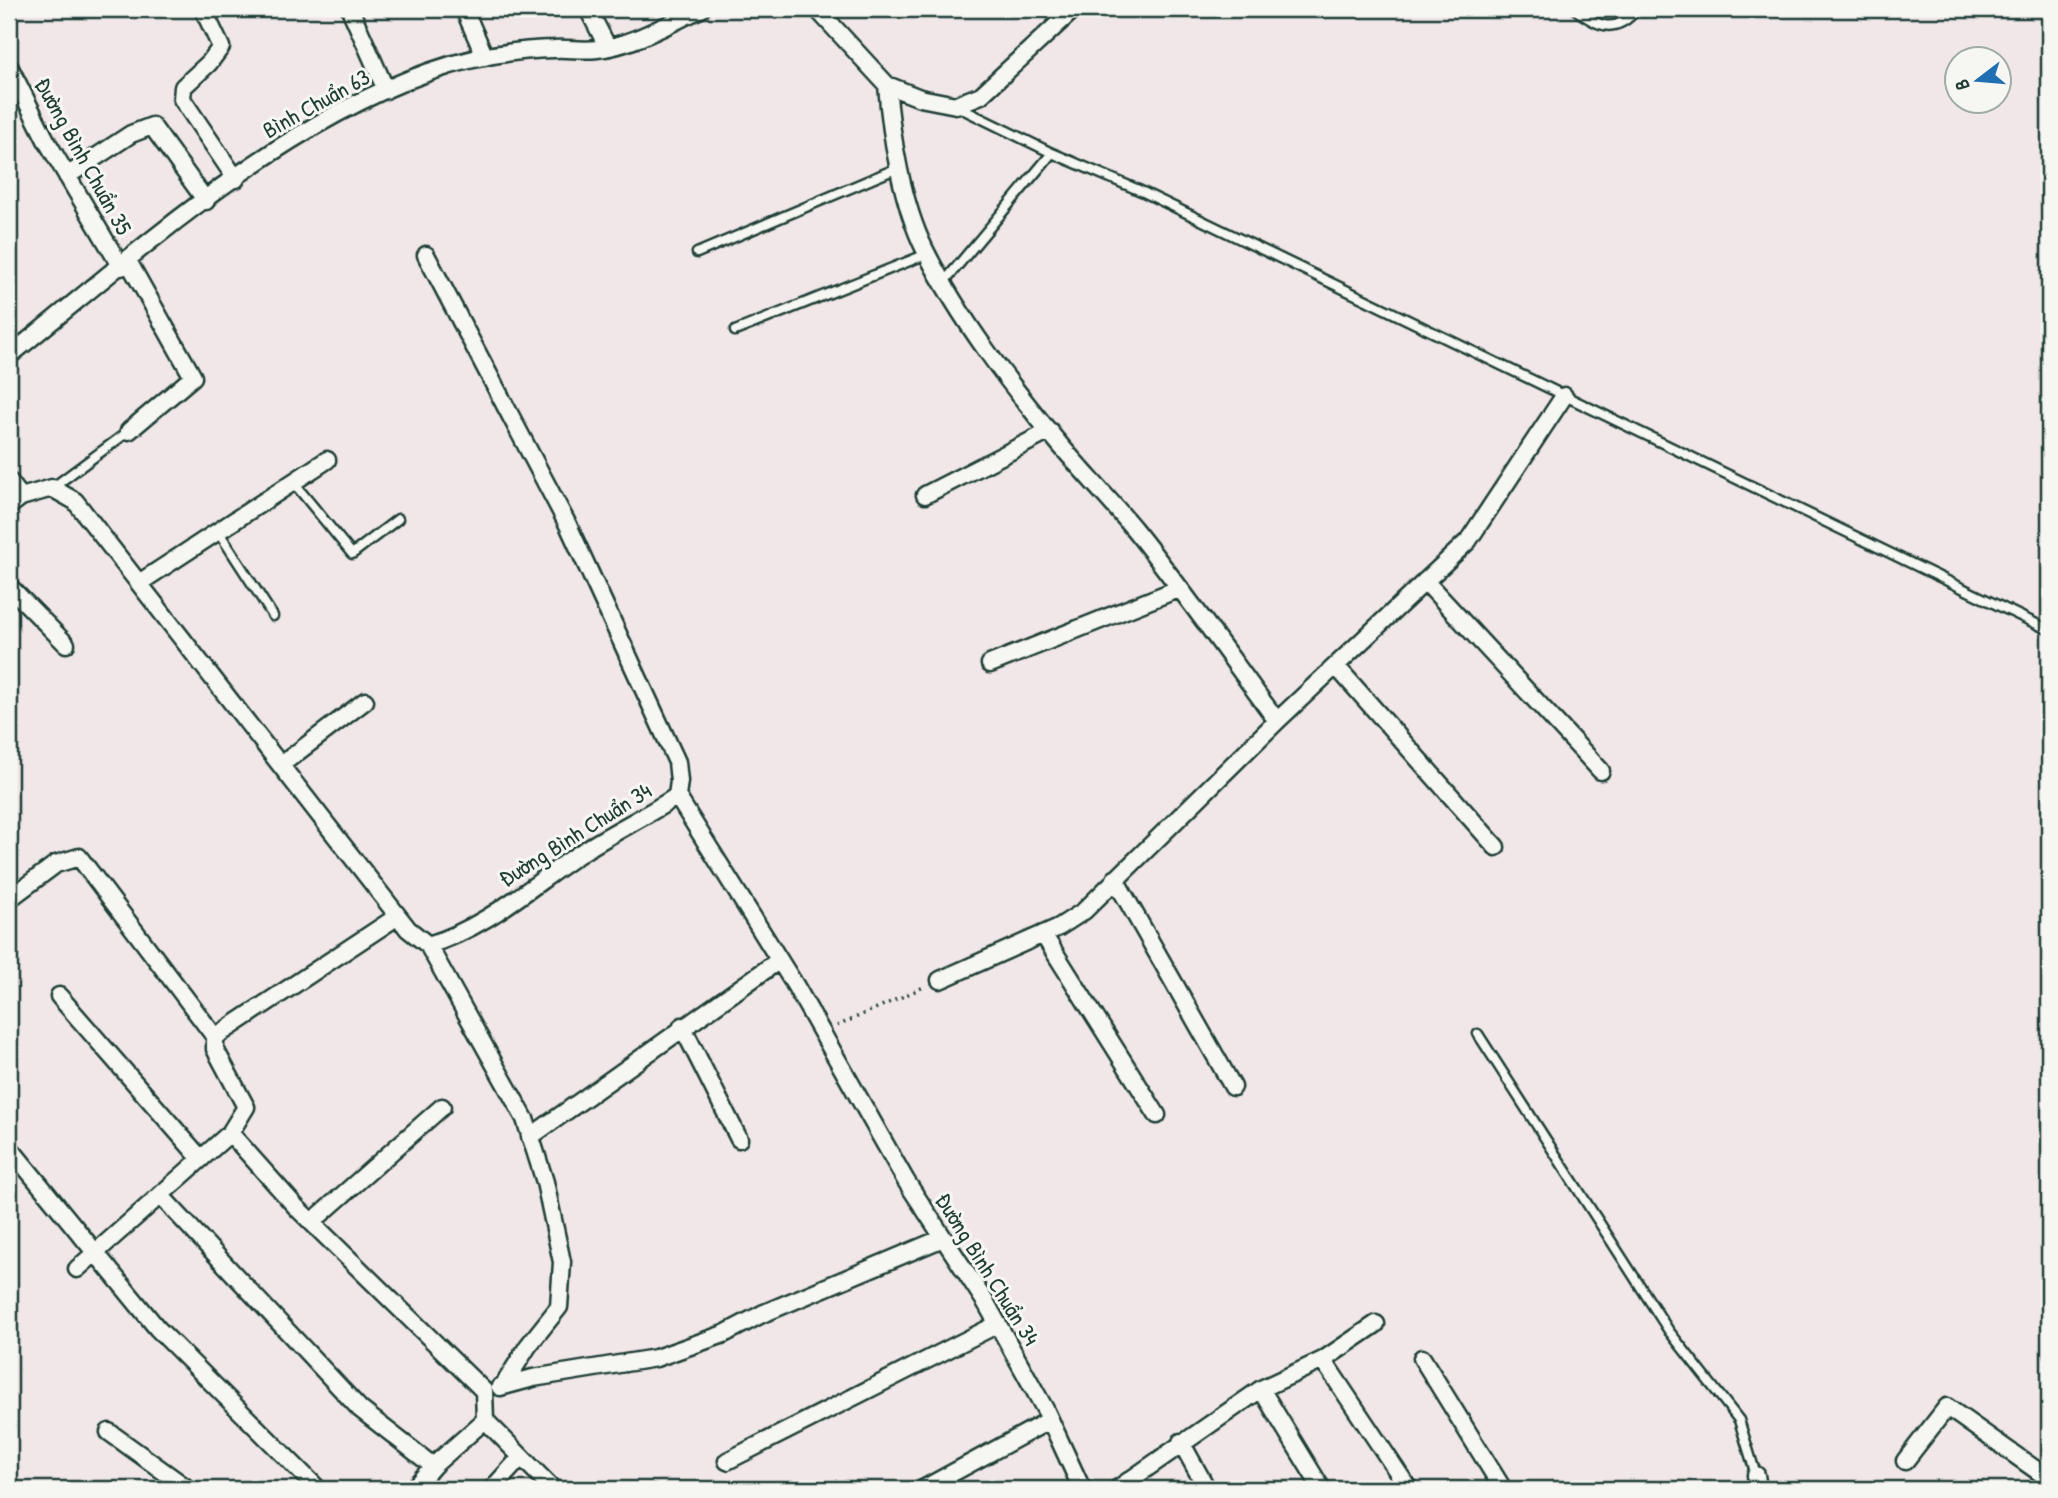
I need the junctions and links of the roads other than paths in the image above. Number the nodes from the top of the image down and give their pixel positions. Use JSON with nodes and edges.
{"nodes":[{"id":1,"x":203,"y":9,"type":"edge"},
{"id":2,"x":350,"y":9,"type":"edge"},
{"id":3,"x":464,"y":9,"type":"edge"},
{"id":4,"x":588,"y":9,"type":"edge"},
{"id":5,"x":701,"y":9,"type":"edge"},
{"id":6,"x":817,"y":9,"type":"edge"},
{"id":7,"x":1074,"y":9,"type":"edge"},
{"id":8,"x":1575,"y":9,"type":"edge"},
{"id":9,"x":1637,"y":9,"type":"edge"},
{"id":10,"x":607,"y":46,"type":"junction"},
{"id":11,"x":485,"y":57,"type":"junction"},
{"id":12,"x":9,"y":66,"type":"edge"},
{"id":13,"x":887,"y":85,"type":"junction"},
{"id":14,"x":386,"y":90,"type":"junction"},
{"id":15,"x":956,"y":105,"type":"junction"},
{"id":16,"x":1052,"y":153,"type":"junction"},
{"id":17,"x":900,"y":167,"type":"junction"},
{"id":18,"x":67,"y":176,"type":"junction"},
{"id":19,"x":236,"y":179,"type":"junction"},
{"id":20,"x":206,"y":201,"type":"junction"},
{"id":21,"x":697,"y":253,"type":"dead end"},
{"id":22,"x":928,"y":254,"type":"junction"},
{"id":23,"x":426,"y":255,"type":"dead end"},
{"id":24,"x":124,"y":264,"type":"junction"},
{"id":25,"x":944,"y":282,"type":"junction"},
{"id":26,"x":735,"y":331,"type":"dead end"},
{"id":27,"x":9,"y":356,"type":"edge"},
{"id":28,"x":1563,"y":396,"type":"junction"},
{"id":29,"x":129,"y":431,"type":"joint"},
{"id":30,"x":1049,"y":431,"type":"junction"},
{"id":31,"x":327,"y":460,"type":"dead end"},
{"id":32,"x":9,"y":481,"type":"edge"},
{"id":33,"x":293,"y":482,"type":"junction"},
{"id":34,"x":52,"y":488,"type":"junction"},
{"id":35,"x":925,"y":495,"type":"dead end"},
{"id":36,"x":15,"y":502,"type":"edge"},
{"id":37,"x":398,"y":519,"type":"dead end"},
{"id":38,"x":218,"y":531,"type":"junction"},
{"id":39,"x":1425,"y":581,"type":"junction"},
{"id":40,"x":139,"y":583,"type":"junction"},
{"id":41,"x":9,"y":586,"type":"edge"},
{"id":42,"x":1178,"y":589,"type":"junction"},
{"id":43,"x":272,"y":616,"type":"dead end"},
{"id":44,"x":2049,"y":630,"type":"edge"},
{"id":45,"x":66,"y":644,"type":"dead end"},
{"id":46,"x":990,"y":664,"type":"dead end"},
{"id":47,"x":1336,"y":666,"type":"junction"},
{"id":48,"x":365,"y":701,"type":"dead end"},
{"id":49,"x":1277,"y":721,"type":"junction"},
{"id":50,"x":282,"y":764,"type":"junction"},
{"id":51,"x":1601,"y":771,"type":"dead end"},
{"id":52,"x":677,"y":796,"type":"junction"},
{"id":53,"x":1496,"y":848,"type":"dead end"},
{"id":54,"x":1115,"y":879,"type":"junction"},
{"id":55,"x":9,"y":899,"type":"edge"},
{"id":56,"x":398,"y":916,"type":"junction"},
{"id":57,"x":1043,"y":934,"type":"junction"},
{"id":58,"x":428,"y":945,"type":"junction"},
{"id":59,"x":778,"y":961,"type":"junction"},
{"id":60,"x":940,"y":980,"type":"road end"},
{"id":61,"x":59,"y":996,"type":"dead end"},
{"id":62,"x":682,"y":1026,"type":"junction"},
{"id":63,"x":1478,"y":1034,"type":"dead end"},
{"id":64,"x":215,"y":1037,"type":"junction"},
{"id":65,"x":1233,"y":1087,"type":"dead end"},
{"id":66,"x":442,"y":1107,"type":"dead end"},
{"id":67,"x":1157,"y":1115,"type":"dead end"},
{"id":68,"x":230,"y":1133,"type":"junction"},
{"id":69,"x":530,"y":1137,"type":"junction"},
{"id":70,"x":738,"y":1139,"type":"dead end"},
{"id":71,"x":9,"y":1147,"type":"edge"},
{"id":72,"x":201,"y":1158,"type":"junction"},
{"id":73,"x":160,"y":1195,"type":"junction"},
{"id":74,"x":312,"y":1222,"type":"junction"},
{"id":75,"x":943,"y":1238,"type":"junction"},
{"id":76,"x":94,"y":1253,"type":"junction"},
{"id":77,"x":77,"y":1269,"type":"dead end"},
{"id":78,"x":998,"y":1324,"type":"junction"},
{"id":79,"x":1376,"y":1324,"type":"dead end"},
{"id":80,"x":1422,"y":1358,"type":"dead end"},
{"id":81,"x":1324,"y":1360,"type":"junction"},
{"id":82,"x":503,"y":1386,"type":"junction"},
{"id":83,"x":1261,"y":1389,"type":"junction"},
{"id":84,"x":484,"y":1391,"type":"junction"},
{"id":85,"x":485,"y":1420,"type":"junction"},
{"id":86,"x":1050,"y":1420,"type":"junction"},
{"id":87,"x":108,"y":1432,"type":"dead end"},
{"id":88,"x":1181,"y":1442,"type":"junction"},
{"id":89,"x":521,"y":1457,"type":"junction"},
{"id":90,"x":727,"y":1461,"type":"dead end"},
{"id":91,"x":1905,"y":1461,"type":"dead end"},
{"id":92,"x":433,"y":1466,"type":"junction"},
{"id":93,"x":2049,"y":1479,"type":"edge"},
{"id":94,"x":1757,"y":1482,"type":"edge"},
{"id":95,"x":188,"y":1489,"type":"edge"},
{"id":96,"x":318,"y":1489,"type":"edge"},
{"id":97,"x":413,"y":1489,"type":"edge"},
{"id":98,"x":492,"y":1489,"type":"edge"},
{"id":99,"x":553,"y":1489,"type":"edge"},
{"id":100,"x":923,"y":1489,"type":"edge"},
{"id":101,"x":1082,"y":1489,"type":"edge"},
{"id":102,"x":1116,"y":1489,"type":"edge"},
{"id":103,"x":1207,"y":1489,"type":"edge"},
{"id":104,"x":1322,"y":1489,"type":"edge"},
{"id":105,"x":1409,"y":1489,"type":"edge"},
{"id":106,"x":1503,"y":1489,"type":"edge"}],
"edges":[{"from":1,"to":19,"type":"street"},
{"from":2,"to":14,"type":"street"},
{"from":3,"to":11,"type":"street"},
{"from":4,"to":10,"type":"street"},
{"from":5,"to":10,"type":"street","name":"Bình Chuẩn 63"},
{"from":6,"to":13,"type":"street"},
{"from":7,"to":15,"type":"street"},
{"from":8,"to":9,"type":"lane"},
{"from":10,"to":11,"type":"street","name":"Bình Chuẩn 63"},
{"from":11,"to":14,"type":"street","name":"Bình Chuẩn 63"},
{"from":12,"to":18,"type":"street","name":"Đường Bình Chuẩn 35"},
{"from":13,"to":15,"type":"street"},
{"from":13,"to":17,"type":"street"},
{"from":14,"to":19,"type":"street","name":"Bình Chuẩn 63"},
{"from":15,"to":16,"type":"lane"},
{"from":16,"to":25,"type":"lane"},
{"from":16,"to":28,"type":"lane"},
{"from":17,"to":21,"type":"lane"},
{"from":17,"to":22,"type":"street"},
{"from":18,"to":20,"type":"street"},
{"from":18,"to":24,"type":"street","name":"Đường Bình Chuẩn 35"},
{"from":19,"to":20,"type":"street","name":"Bình Chuẩn 63"},
{"from":20,"to":24,"type":"street","name":"Bình Chuẩn 63"},
{"from":22,"to":25,"type":"street"},
{"from":22,"to":26,"type":"lane"},
{"from":23,"to":52,"type":"street"},
{"from":24,"to":27,"type":"street","name":"Bình Chuẩn 63"},
{"from":24,"to":29,"type":"street","name":"Đường Bình Chuẩn 35"},
{"from":25,"to":30,"type":"street"},
{"from":28,"to":39,"type":"street"},
{"from":28,"to":44,"type":"lane"},
{"from":29,"to":34,"type":"lane"},
{"from":30,"to":35,"type":"street"},
{"from":30,"to":42,"type":"street"},
{"from":31,"to":33,"type":"street"},
{"from":32,"to":36,"type":"street"},
{"from":33,"to":37,"type":"lane"},
{"from":33,"to":38,"type":"street"},
{"from":34,"to":36,"type":"street"},
{"from":34,"to":40,"type":"street"},
{"from":38,"to":40,"type":"street"},
{"from":38,"to":43,"type":"lane"},
{"from":39,"to":47,"type":"street"},
{"from":39,"to":51,"type":"street"},
{"from":40,"to":50,"type":"street"},
{"from":41,"to":45,"type":"street"},
{"from":42,"to":46,"type":"street"},
{"from":42,"to":49,"type":"street"},
{"from":47,"to":49,"type":"street"},
{"from":47,"to":53,"type":"street"},
{"from":48,"to":50,"type":"street"},
{"from":49,"to":54,"type":"street"},
{"from":50,"to":56,"type":"street"},
{"from":52,"to":58,"type":"street","name":"Đường Bình Chuẩn 34"},
{"from":52,"to":59,"type":"street","name":"Đường Bình Chuẩn 34"},
{"from":54,"to":57,"type":"street"},
{"from":54,"to":65,"type":"street"},
{"from":55,"to":64,"type":"street"},
{"from":56,"to":58,"type":"street"},
{"from":56,"to":64,"type":"street"},
{"from":57,"to":60,"type":"street"},
{"from":57,"to":67,"type":"street"},
{"from":58,"to":69,"type":"street"},
{"from":59,"to":62,"type":"street"},
{"from":59,"to":75,"type":"street","name":"Đường Bình Chuẩn 34"},
{"from":61,"to":72,"type":"street"},
{"from":62,"to":69,"type":"street"},
{"from":62,"to":70,"type":"street"},
{"from":63,"to":94,"type":"lane"},
{"from":64,"to":68,"type":"street"},
{"from":66,"to":74,"type":"street"},
{"from":68,"to":72,"type":"street"},
{"from":68,"to":74,"type":"street"},
{"from":69,"to":82,"type":"street"},
{"from":71,"to":76,"type":"street"},
{"from":72,"to":73,"type":"street"},
{"from":73,"to":76,"type":"street"},
{"from":73,"to":92,"type":"street"},
{"from":74,"to":84,"type":"street"},
{"from":75,"to":78,"type":"street","name":"Đường Bình Chuẩn 34"},
{"from":75,"to":82,"type":"street"},
{"from":76,"to":77,"type":"street"},
{"from":76,"to":96,"type":"street"},
{"from":78,"to":86,"type":"street","name":"Đường Bình Chuẩn 34"},
{"from":78,"to":90,"type":"street"},
{"from":79,"to":81,"type":"street"},
{"from":80,"to":106,"type":"street"},
{"from":81,"to":83,"type":"street"},
{"from":81,"to":105,"type":"street"},
{"from":82,"to":84,"type":"street"},
{"from":83,"to":88,"type":"street"},
{"from":83,"to":104,"type":"street"},
{"from":84,"to":85,"type":"street"},
{"from":85,"to":89,"type":"street"},
{"from":85,"to":92,"type":"street"},
{"from":86,"to":100,"type":"street"},
{"from":86,"to":101,"type":"street","name":"Đường Bình Chuẩn 34"},
{"from":87,"to":95,"type":"street"},
{"from":88,"to":102,"type":"street"},
{"from":88,"to":103,"type":"street"},
{"from":89,"to":98,"type":"street"},
{"from":89,"to":99,"type":"street"},
{"from":91,"to":93,"type":"street"},
{"from":92,"to":97,"type":"street"}]}
